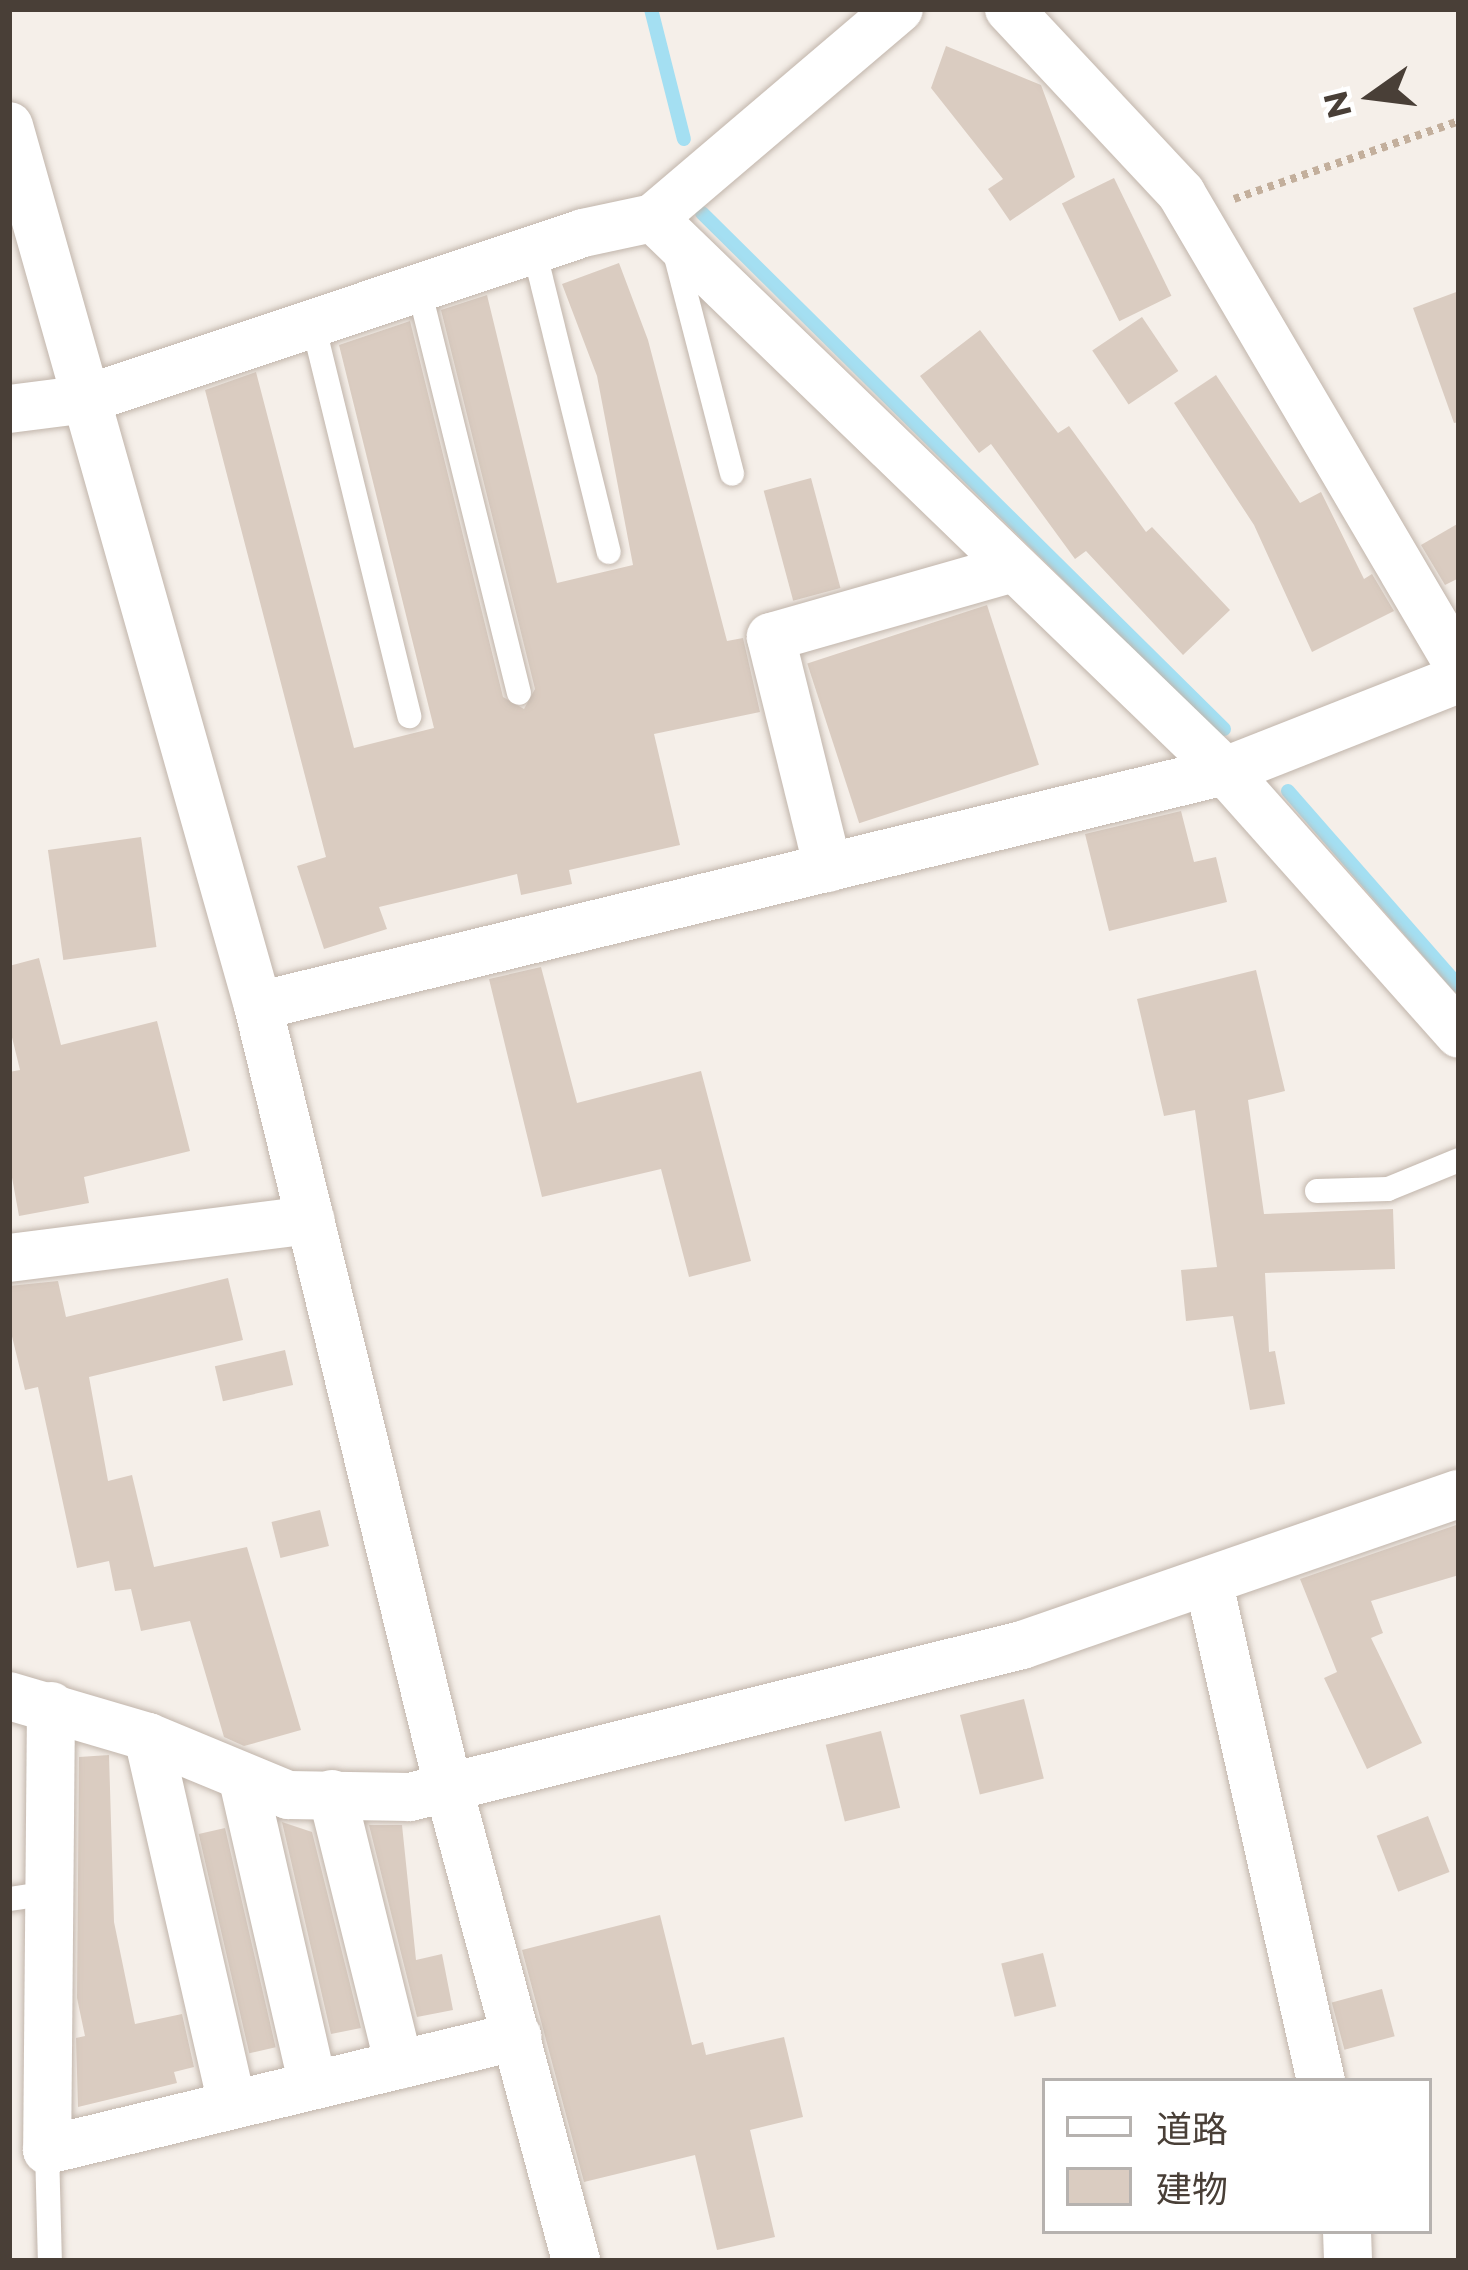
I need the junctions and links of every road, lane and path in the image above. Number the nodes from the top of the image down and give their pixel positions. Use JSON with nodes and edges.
{"nodes":[{"id":1,"x":898,"y":9,"type":"edge"},
{"id":2,"x":1009,"y":9,"type":"edge"},
{"id":3,"x":1459,"y":121,"type":"edge"},
{"id":4,"x":9,"y":126,"type":"edge"},
{"id":5,"x":1194,"y":214,"type":"junction"},
{"id":6,"x":662,"y":226,"type":"junction"},
{"id":7,"x":534,"y":250,"type":"junction"},
{"id":8,"x":419,"y":289,"type":"junction"},
{"id":9,"x":313,"y":324,"type":"junction"},
{"id":10,"x":87,"y":399,"type":"junction"},
{"id":11,"x":9,"y":410,"type":"edge"},
{"id":12,"x":732,"y":474,"type":"dead end"},
{"id":13,"x":609,"y":552,"type":"dead end"},
{"id":14,"x":1013,"y":568,"type":"junction"},
{"id":15,"x":1459,"y":666,"type":"edge"},
{"id":16,"x":1459,"y":679,"type":"edge"},
{"id":17,"x":519,"y":693,"type":"dead end"},
{"id":18,"x":409,"y":716,"type":"dead end"},
{"id":19,"x":1226,"y":771,"type":"junction"},
{"id":20,"x":828,"y":868,"type":"junction"},
{"id":21,"x":258,"y":1006,"type":"junction"},
{"id":22,"x":1459,"y":1034,"type":"edge"},
{"id":23,"x":1459,"y":1160,"type":"edge"},
{"id":24,"x":1317,"y":1191,"type":"dead end"},
{"id":25,"x":311,"y":1220,"type":"junction"},
{"id":26,"x":9,"y":1258,"type":"edge"},
{"id":27,"x":1459,"y":1494,"type":"edge"},
{"id":28,"x":1210,"y":1584,"type":"junction"},
{"id":29,"x":30,"y":1701,"type":"edge"},
{"id":30,"x":148,"y":1737,"type":"junction"},
{"id":31,"x":243,"y":1780,"type":"junction"},
{"id":32,"x":448,"y":1786,"type":"junction"},
{"id":33,"x":332,"y":1794,"type":"junction"},
{"id":34,"x":29,"y":1896,"type":"edge"},
{"id":35,"x":517,"y":2036,"type":"junction"},
{"id":36,"x":399,"y":2065,"type":"junction"},
{"id":37,"x":1320,"y":2078,"type":"edge"},
{"id":38,"x":313,"y":2085,"type":"junction"},
{"id":39,"x":232,"y":2105,"type":"junction"},
{"id":40,"x":47,"y":2150,"type":"junction"},
{"id":41,"x":50,"y":2261,"type":"edge"},
{"id":42,"x":576,"y":2261,"type":"edge"}],
"edges":[{"from":1,"to":6,"type":"street"},
{"from":2,"to":5,"type":"street"},
{"from":3,"to":5,"type":"path"},
{"from":4,"to":10,"type":"street"},
{"from":5,"to":15,"type":"street"},
{"from":6,"to":7,"type":"street"},
{"from":6,"to":12,"type":"lane"},
{"from":6,"to":14,"type":"street"},
{"from":7,"to":8,"type":"street"},
{"from":7,"to":13,"type":"lane"},
{"from":8,"to":9,"type":"street"},
{"from":8,"to":17,"type":"lane"},
{"from":9,"to":10,"type":"street"},
{"from":9,"to":18,"type":"lane"},
{"from":10,"to":11,"type":"street"},
{"from":10,"to":21,"type":"street"},
{"from":14,"to":19,"type":"street"},
{"from":14,"to":20,"type":"street"},
{"from":16,"to":19,"type":"street"},
{"from":19,"to":20,"type":"street"},
{"from":19,"to":22,"type":"street"},
{"from":20,"to":21,"type":"street"},
{"from":21,"to":25,"type":"street"},
{"from":23,"to":24,"type":"lane"},
{"from":25,"to":26,"type":"street"},
{"from":25,"to":32,"type":"street"},
{"from":27,"to":28,"type":"street"},
{"from":28,"to":32,"type":"street"},
{"from":28,"to":37,"type":"street"},
{"from":29,"to":30,"type":"street"},
{"from":29,"to":34,"type":"street"},
{"from":30,"to":31,"type":"street"},
{"from":30,"to":39,"type":"street"},
{"from":31,"to":33,"type":"street"},
{"from":31,"to":38,"type":"street"},
{"from":32,"to":33,"type":"street"},
{"from":32,"to":35,"type":"street"},
{"from":33,"to":36,"type":"street"},
{"from":34,"to":40,"type":"street"},
{"from":35,"to":36,"type":"street"},
{"from":35,"to":42,"type":"street"},
{"from":36,"to":38,"type":"street"},
{"from":38,"to":39,"type":"street"},
{"from":39,"to":40,"type":"street"},
{"from":40,"to":41,"type":"lane"}]}
